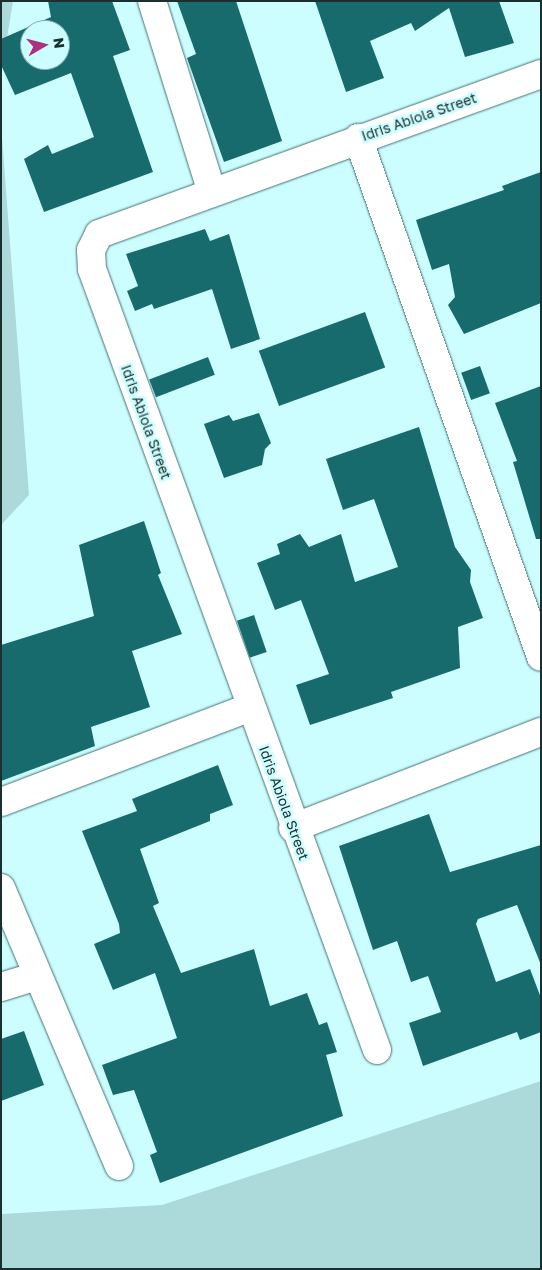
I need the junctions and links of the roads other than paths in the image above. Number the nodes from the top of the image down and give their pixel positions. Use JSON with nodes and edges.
{"nodes":[{"id":1,"x":152,"y":1,"type":"edge"},
{"id":2,"x":541,"y":74,"type":"edge"},
{"id":3,"x":358,"y":138,"type":"junction"},
{"id":4,"x":212,"y":192,"type":"junction"},
{"id":5,"x":541,"y":657,"type":"edge"},
{"id":6,"x":249,"y":708,"type":"junction"},
{"id":7,"x":541,"y":732,"type":"edge"},
{"id":8,"x":1,"y":802,"type":"edge"},
{"id":9,"x":293,"y":828,"type":"junction"},
{"id":10,"x":1,"y":888,"type":"edge"},
{"id":11,"x":36,"y":976,"type":"junction"},
{"id":12,"x":1,"y":987,"type":"edge"},
{"id":13,"x":377,"y":1050,"type":"dead end"},
{"id":14,"x":120,"y":1166,"type":"dead end"}],
"edges":[{"from":1,"to":4,"type":"street"},
{"from":2,"to":3,"type":"street","name":"Idris Abiola Street"},
{"from":3,"to":4,"type":"street","name":"Idris Abiola Street"},
{"from":3,"to":5,"type":"street"},
{"from":4,"to":6,"type":"street","name":"Idris Abiola Street"},
{"from":6,"to":8,"type":"street"},
{"from":6,"to":9,"type":"street","name":"Idris Abiola Street"},
{"from":7,"to":9,"type":"street"},
{"from":9,"to":13,"type":"street","name":"Idris Abiola Street"},
{"from":10,"to":11,"type":"street"},
{"from":11,"to":12,"type":"street"},
{"from":11,"to":14,"type":"street"}]}
